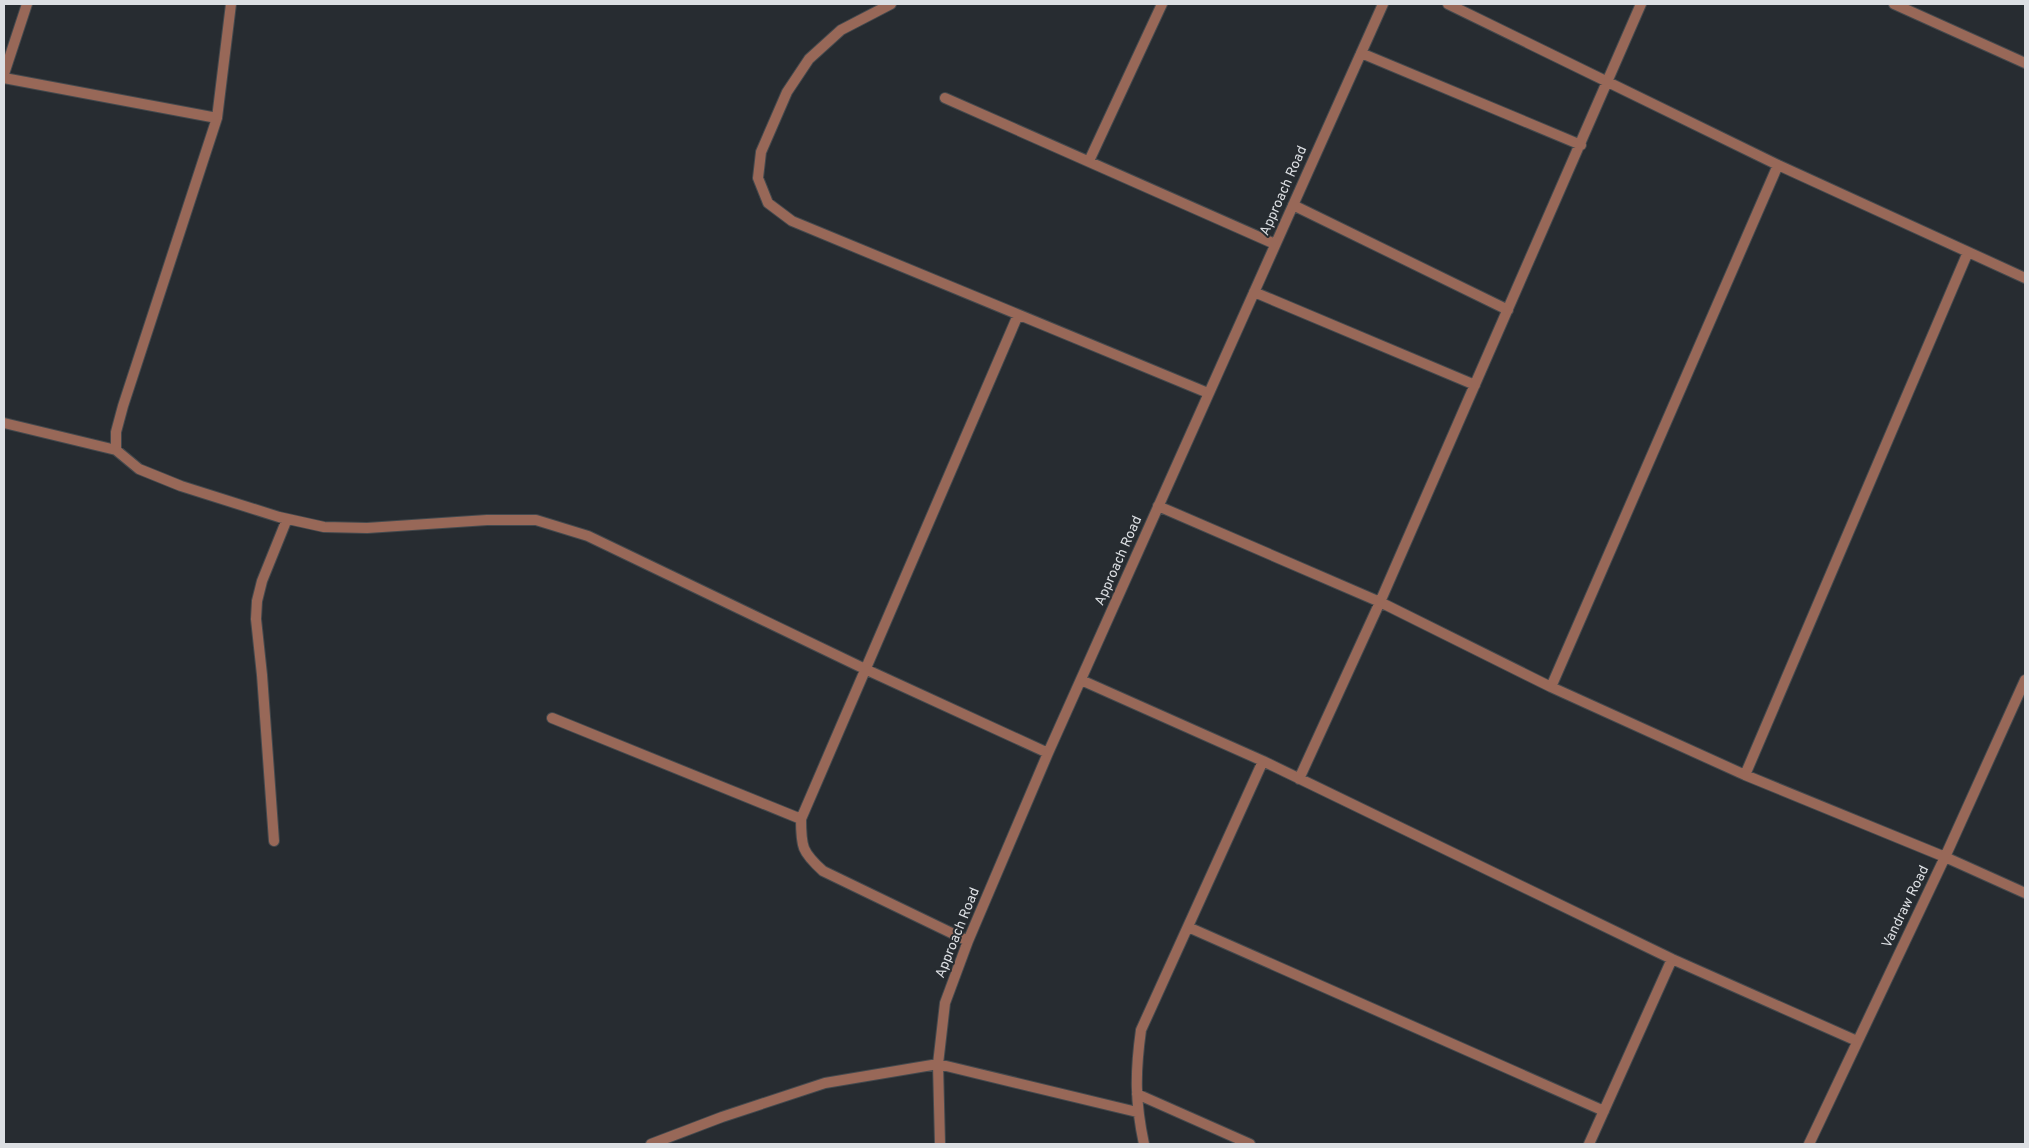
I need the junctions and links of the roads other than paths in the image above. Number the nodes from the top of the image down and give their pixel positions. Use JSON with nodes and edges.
{"nodes":[{"id":1,"x":27,"y":4,"type":"edge"},
{"id":2,"x":231,"y":4,"type":"edge"},
{"id":3,"x":891,"y":4,"type":"edge"},
{"id":4,"x":1162,"y":4,"type":"edge"},
{"id":5,"x":1384,"y":4,"type":"edge"},
{"id":6,"x":1448,"y":4,"type":"edge"},
{"id":7,"x":1641,"y":4,"type":"edge"},
{"id":8,"x":1894,"y":4,"type":"edge"},
{"id":9,"x":1362,"y":53,"type":"junction"},
{"id":10,"x":2025,"y":63,"type":"edge"},
{"id":11,"x":4,"y":76,"type":"edge"},
{"id":12,"x":1608,"y":82,"type":"junction"},
{"id":13,"x":945,"y":98,"type":"dead end"},
{"id":14,"x":217,"y":118,"type":"junction"},
{"id":15,"x":1580,"y":145,"type":"junction"},
{"id":16,"x":1090,"y":162,"type":"junction"},
{"id":17,"x":1778,"y":165,"type":"junction"},
{"id":18,"x":1293,"y":205,"type":"junction"},
{"id":19,"x":1275,"y":244,"type":"junction"},
{"id":20,"x":1968,"y":252,"type":"junction"},
{"id":21,"x":2025,"y":278,"type":"edge"},
{"id":22,"x":1254,"y":292,"type":"junction"},
{"id":23,"x":1508,"y":310,"type":"junction"},
{"id":24,"x":1018,"y":315,"type":"junction"},
{"id":25,"x":1475,"y":386,"type":"junction"},
{"id":26,"x":1208,"y":393,"type":"junction"},
{"id":27,"x":4,"y":423,"type":"edge"},
{"id":28,"x":116,"y":450,"type":"junction"},
{"id":29,"x":1158,"y":506,"type":"junction"},
{"id":30,"x":287,"y":519,"type":"junction"},
{"id":31,"x":1380,"y":602,"type":"junction"},
{"id":32,"x":865,"y":669,"type":"junction"},
{"id":33,"x":1081,"y":680,"type":"junction"},
{"id":34,"x":2025,"y":680,"type":"edge"},
{"id":35,"x":1551,"y":687,"type":"junction"},
{"id":36,"x":552,"y":718,"type":"dead end"},
{"id":37,"x":1048,"y":753,"type":"junction"},
{"id":38,"x":1263,"y":761,"type":"junction"},
{"id":39,"x":1745,"y":775,"type":"junction"},
{"id":40,"x":1299,"y":779,"type":"junction"},
{"id":41,"x":801,"y":819,"type":"junction"},
{"id":42,"x":274,"y":841,"type":"dead end"},
{"id":43,"x":1945,"y":857,"type":"junction"},
{"id":44,"x":2025,"y":893,"type":"edge"},
{"id":45,"x":1188,"y":927,"type":"junction"},
{"id":46,"x":968,"y":941,"type":"junction"},
{"id":47,"x":1672,"y":959,"type":"junction"},
{"id":48,"x":1857,"y":1041,"type":"junction"},
{"id":49,"x":938,"y":1064,"type":"junction"},
{"id":50,"x":1137,"y":1094,"type":"junction"},
{"id":51,"x":1604,"y":1111,"type":"junction"},
{"id":52,"x":1138,"y":1112,"type":"junction"},
{"id":53,"x":651,"y":1144,"type":"edge"},
{"id":54,"x":940,"y":1144,"type":"edge"},
{"id":55,"x":1144,"y":1144,"type":"edge"},
{"id":56,"x":1250,"y":1144,"type":"edge"},
{"id":57,"x":1589,"y":1144,"type":"edge"},
{"id":58,"x":1809,"y":1144,"type":"edge"}],
"edges":[{"from":1,"to":11,"type":"street"},
{"from":2,"to":14,"type":"street"},
{"from":3,"to":24,"type":"street"},
{"from":4,"to":16,"type":"street"},
{"from":5,"to":9,"type":"street","name":"Approach Road"},
{"from":6,"to":12,"type":"street"},
{"from":7,"to":12,"type":"street"},
{"from":8,"to":10,"type":"street"},
{"from":9,"to":15,"type":"street"},
{"from":9,"to":18,"type":"street","name":"Approach Road"},
{"from":11,"to":14,"type":"street"},
{"from":12,"to":15,"type":"street"},
{"from":12,"to":17,"type":"street"},
{"from":13,"to":16,"type":"street"},
{"from":14,"to":28,"type":"street"},
{"from":15,"to":23,"type":"street"},
{"from":16,"to":19,"type":"street"},
{"from":17,"to":20,"type":"street"},
{"from":17,"to":35,"type":"street"},
{"from":18,"to":19,"type":"street","name":"Approach Road"},
{"from":18,"to":23,"type":"street"},
{"from":19,"to":22,"type":"street","name":"Approach Road"},
{"from":20,"to":21,"type":"street"},
{"from":20,"to":39,"type":"street"},
{"from":22,"to":25,"type":"street"},
{"from":22,"to":26,"type":"street","name":"Approach Road"},
{"from":23,"to":25,"type":"street"},
{"from":24,"to":26,"type":"street"},
{"from":24,"to":32,"type":"street"},
{"from":25,"to":31,"type":"street"},
{"from":26,"to":29,"type":"street","name":"Approach Road"},
{"from":27,"to":28,"type":"street"},
{"from":28,"to":30,"type":"street"},
{"from":29,"to":31,"type":"street"},
{"from":29,"to":33,"type":"street","name":"Approach Road"},
{"from":30,"to":32,"type":"street"},
{"from":30,"to":42,"type":"street"},
{"from":31,"to":35,"type":"street"},
{"from":31,"to":40,"type":"street"},
{"from":32,"to":37,"type":"street"},
{"from":32,"to":41,"type":"street"},
{"from":33,"to":37,"type":"street","name":"Approach Road"},
{"from":33,"to":38,"type":"street"},
{"from":34,"to":43,"type":"street","name":"Vandraw Road"},
{"from":35,"to":39,"type":"street"},
{"from":36,"to":41,"type":"street"},
{"from":37,"to":46,"type":"street","name":"Approach Road"},
{"from":38,"to":40,"type":"street"},
{"from":38,"to":45,"type":"street"},
{"from":39,"to":43,"type":"street"},
{"from":40,"to":47,"type":"street"},
{"from":41,"to":46,"type":"street"},
{"from":43,"to":44,"type":"street"},
{"from":43,"to":48,"type":"street","name":"Vandraw Road"},
{"from":45,"to":50,"type":"street"},
{"from":45,"to":51,"type":"street"},
{"from":46,"to":49,"type":"street","name":"Approach Road"},
{"from":47,"to":48,"type":"street"},
{"from":47,"to":51,"type":"street"},
{"from":48,"to":58,"type":"street","name":"Vandraw Road"},
{"from":49,"to":52,"type":"street"},
{"from":49,"to":53,"type":"street"},
{"from":49,"to":54,"type":"street","name":"Approach Road"},
{"from":50,"to":52,"type":"street"},
{"from":50,"to":56,"type":"street"},
{"from":51,"to":57,"type":"street"},
{"from":52,"to":55,"type":"street"}]}
